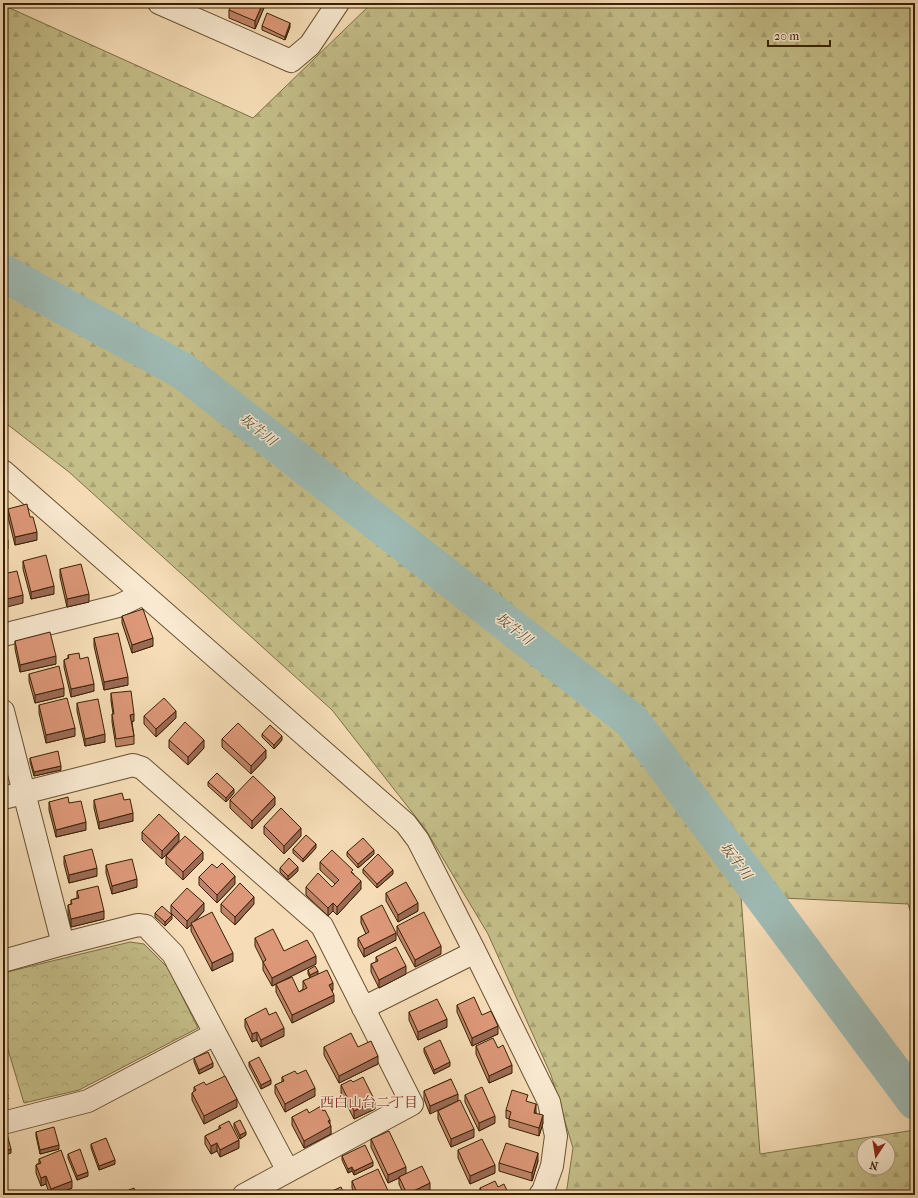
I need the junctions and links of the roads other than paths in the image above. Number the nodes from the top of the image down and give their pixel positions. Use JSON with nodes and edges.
{"nodes":[{"id":1,"x":158,"y":3,"type":"edge"},
{"id":2,"x":338,"y":3,"type":"edge"},
{"id":3,"x":202,"y":11,"type":"edge"},
{"id":4,"x":3,"y":472,"type":"edge"},
{"id":5,"x":143,"y":594,"type":"junction"},
{"id":6,"x":3,"y":635,"type":"edge"},
{"id":7,"x":3,"y":711,"type":"edge"},
{"id":8,"x":24,"y":792,"type":"junction"},
{"id":9,"x":3,"y":798,"type":"edge"},
{"id":10,"x":63,"y":944,"type":"junction"},
{"id":11,"x":475,"y":952,"type":"junction"},
{"id":12,"x":3,"y":961,"type":"edge"},
{"id":13,"x":363,"y":1008,"type":"junction"},
{"id":14,"x":215,"y":1034,"type":"junction"},
{"id":15,"x":3,"y":1123,"type":"edge"},
{"id":16,"x":288,"y":1171,"type":"junction"},
{"id":17,"x":244,"y":1195,"type":"edge"},
{"id":18,"x":540,"y":1195,"type":"edge"}],
"edges":[{"from":1,"to":3,"type":"street"},
{"from":2,"to":3,"type":"street"},
{"from":4,"to":5,"type":"street"},
{"from":5,"to":6,"type":"street"},
{"from":5,"to":11,"type":"street"},
{"from":7,"to":8,"type":"street"},
{"from":8,"to":9,"type":"street"},
{"from":8,"to":10,"type":"street"},
{"from":8,"to":13,"type":"street"},
{"from":10,"to":12,"type":"street"},
{"from":10,"to":14,"type":"street"},
{"from":11,"to":13,"type":"street"},
{"from":11,"to":18,"type":"street"},
{"from":13,"to":16,"type":"street"},
{"from":14,"to":15,"type":"street"},
{"from":14,"to":16,"type":"street"},
{"from":16,"to":17,"type":"street"}]}
